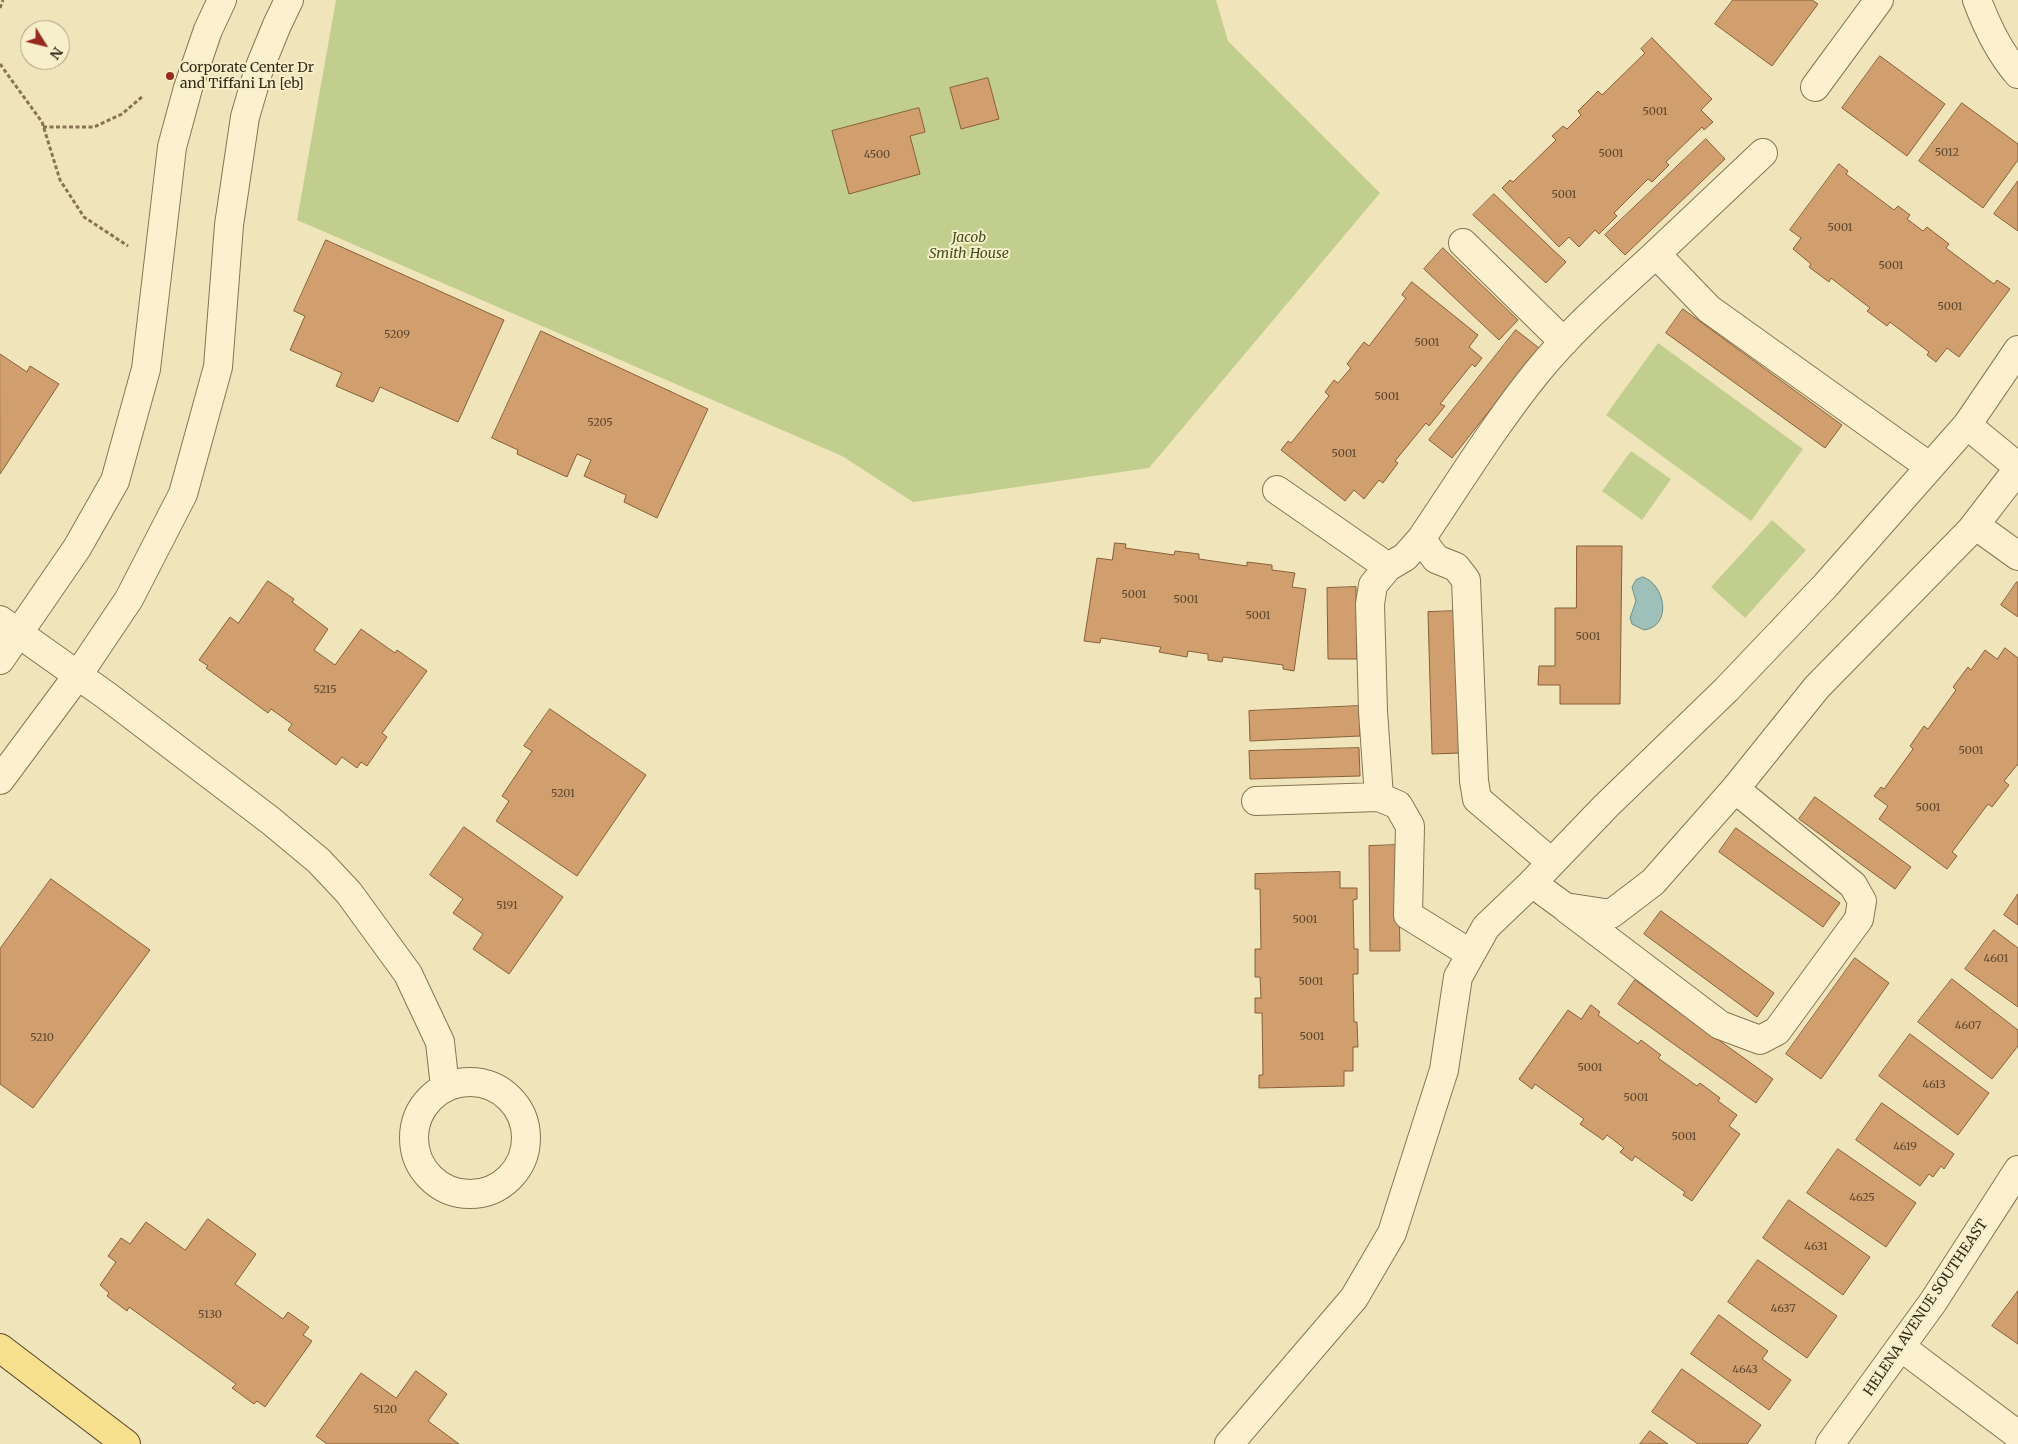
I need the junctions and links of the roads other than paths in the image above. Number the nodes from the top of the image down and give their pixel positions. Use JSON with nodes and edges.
{"nodes":[{"id":1,"x":222,"y":0,"type":"edge"},
{"id":2,"x":289,"y":0,"type":"edge"},
{"id":3,"x":1879,"y":0,"type":"edge"},
{"id":4,"x":1977,"y":0,"type":"edge"},
{"id":5,"x":2018,"y":74,"type":"edge"},
{"id":6,"x":1815,"y":87,"type":"dead end"},
{"id":7,"x":1763,"y":152,"type":"dead end"},
{"id":8,"x":1463,"y":243,"type":"dead end"},
{"id":9,"x":1656,"y":254,"type":"junction"},
{"id":10,"x":1564,"y":342,"type":"junction"},
{"id":11,"x":2018,"y":350,"type":"edge"},
{"id":12,"x":1967,"y":425,"type":"junction"},
{"id":13,"x":1930,"y":467,"type":"junction"},
{"id":14,"x":2018,"y":468,"type":"edge"},
{"id":15,"x":1277,"y":490,"type":"dead end"},
{"id":16,"x":1975,"y":525,"type":"junction"},
{"id":17,"x":1421,"y":539,"type":"junction"},
{"id":18,"x":2018,"y":556,"type":"edge"},
{"id":19,"x":1388,"y":567,"type":"junction"},
{"id":20,"x":10,"y":627,"type":"edge"},
{"id":21,"x":0,"y":660,"type":"edge"},
{"id":22,"x":78,"y":675,"type":"junction"},
{"id":23,"x":0,"y":780,"type":"edge"},
{"id":24,"x":1734,"y":789,"type":"junction"},
{"id":25,"x":1379,"y":797,"type":"junction"},
{"id":26,"x":1256,"y":801,"type":"dead end"},
{"id":27,"x":1551,"y":862,"type":"junction"},
{"id":28,"x":1532,"y":883,"type":"junction"},
{"id":29,"x":1565,"y":907,"type":"junction"},
{"id":30,"x":1471,"y":954,"type":"junction"},
{"id":31,"x":445,"y":1087,"type":"junction"},
{"id":32,"x":2018,"y":1170,"type":"edge"},
{"id":33,"x":1901,"y":1347,"type":"junction"},
{"id":34,"x":0,"y":1348,"type":"edge"},
{"id":35,"x":2018,"y":1435,"type":"edge"},
{"id":36,"x":126,"y":1444,"type":"edge"},
{"id":37,"x":1229,"y":1444,"type":"edge"},
{"id":38,"x":1830,"y":1444,"type":"edge"}],
"edges":[{"from":1,"to":20,"type":"street"},
{"from":2,"to":22,"type":"street"},
{"from":3,"to":6,"type":"street"},
{"from":4,"to":5,"type":"street"},
{"from":7,"to":9,"type":"street"},
{"from":8,"to":10,"type":"street"},
{"from":9,"to":10,"type":"street"},
{"from":9,"to":13,"type":"street"},
{"from":10,"to":17,"type":"street"},
{"from":11,"to":12,"type":"street"},
{"from":12,"to":13,"type":"street"},
{"from":12,"to":14,"type":"street"},
{"from":13,"to":27,"type":"street"},
{"from":14,"to":16,"type":"street"},
{"from":15,"to":19,"type":"street"},
{"from":16,"to":18,"type":"street"},
{"from":16,"to":24,"type":"street"},
{"from":17,"to":19,"type":"street"},
{"from":17,"to":27,"type":"street"},
{"from":19,"to":25,"type":"street"},
{"from":20,"to":21,"type":"street"},
{"from":20,"to":22,"type":"street"},
{"from":22,"to":23,"type":"street"},
{"from":22,"to":31,"type":"street"},
{"from":24,"to":29,"type":"street"},
{"from":24,"to":29,"type":"street"},
{"from":25,"to":26,"type":"street"},
{"from":25,"to":30,"type":"street"},
{"from":27,"to":28,"type":"street"},
{"from":28,"to":29,"type":"street"},
{"from":28,"to":30,"type":"street"},
{"from":30,"to":37,"type":"street"},
{"from":31,"to":31,"type":"street"},
{"from":32,"to":33,"type":"street","name":"HELENA AVENUE SOUTHEAST"},
{"from":33,"to":35,"type":"street"},
{"from":33,"to":38,"type":"street","name":"HELENA AVENUE SOUTHEAST"},
{"from":34,"to":36,"type":"main road"}]}
